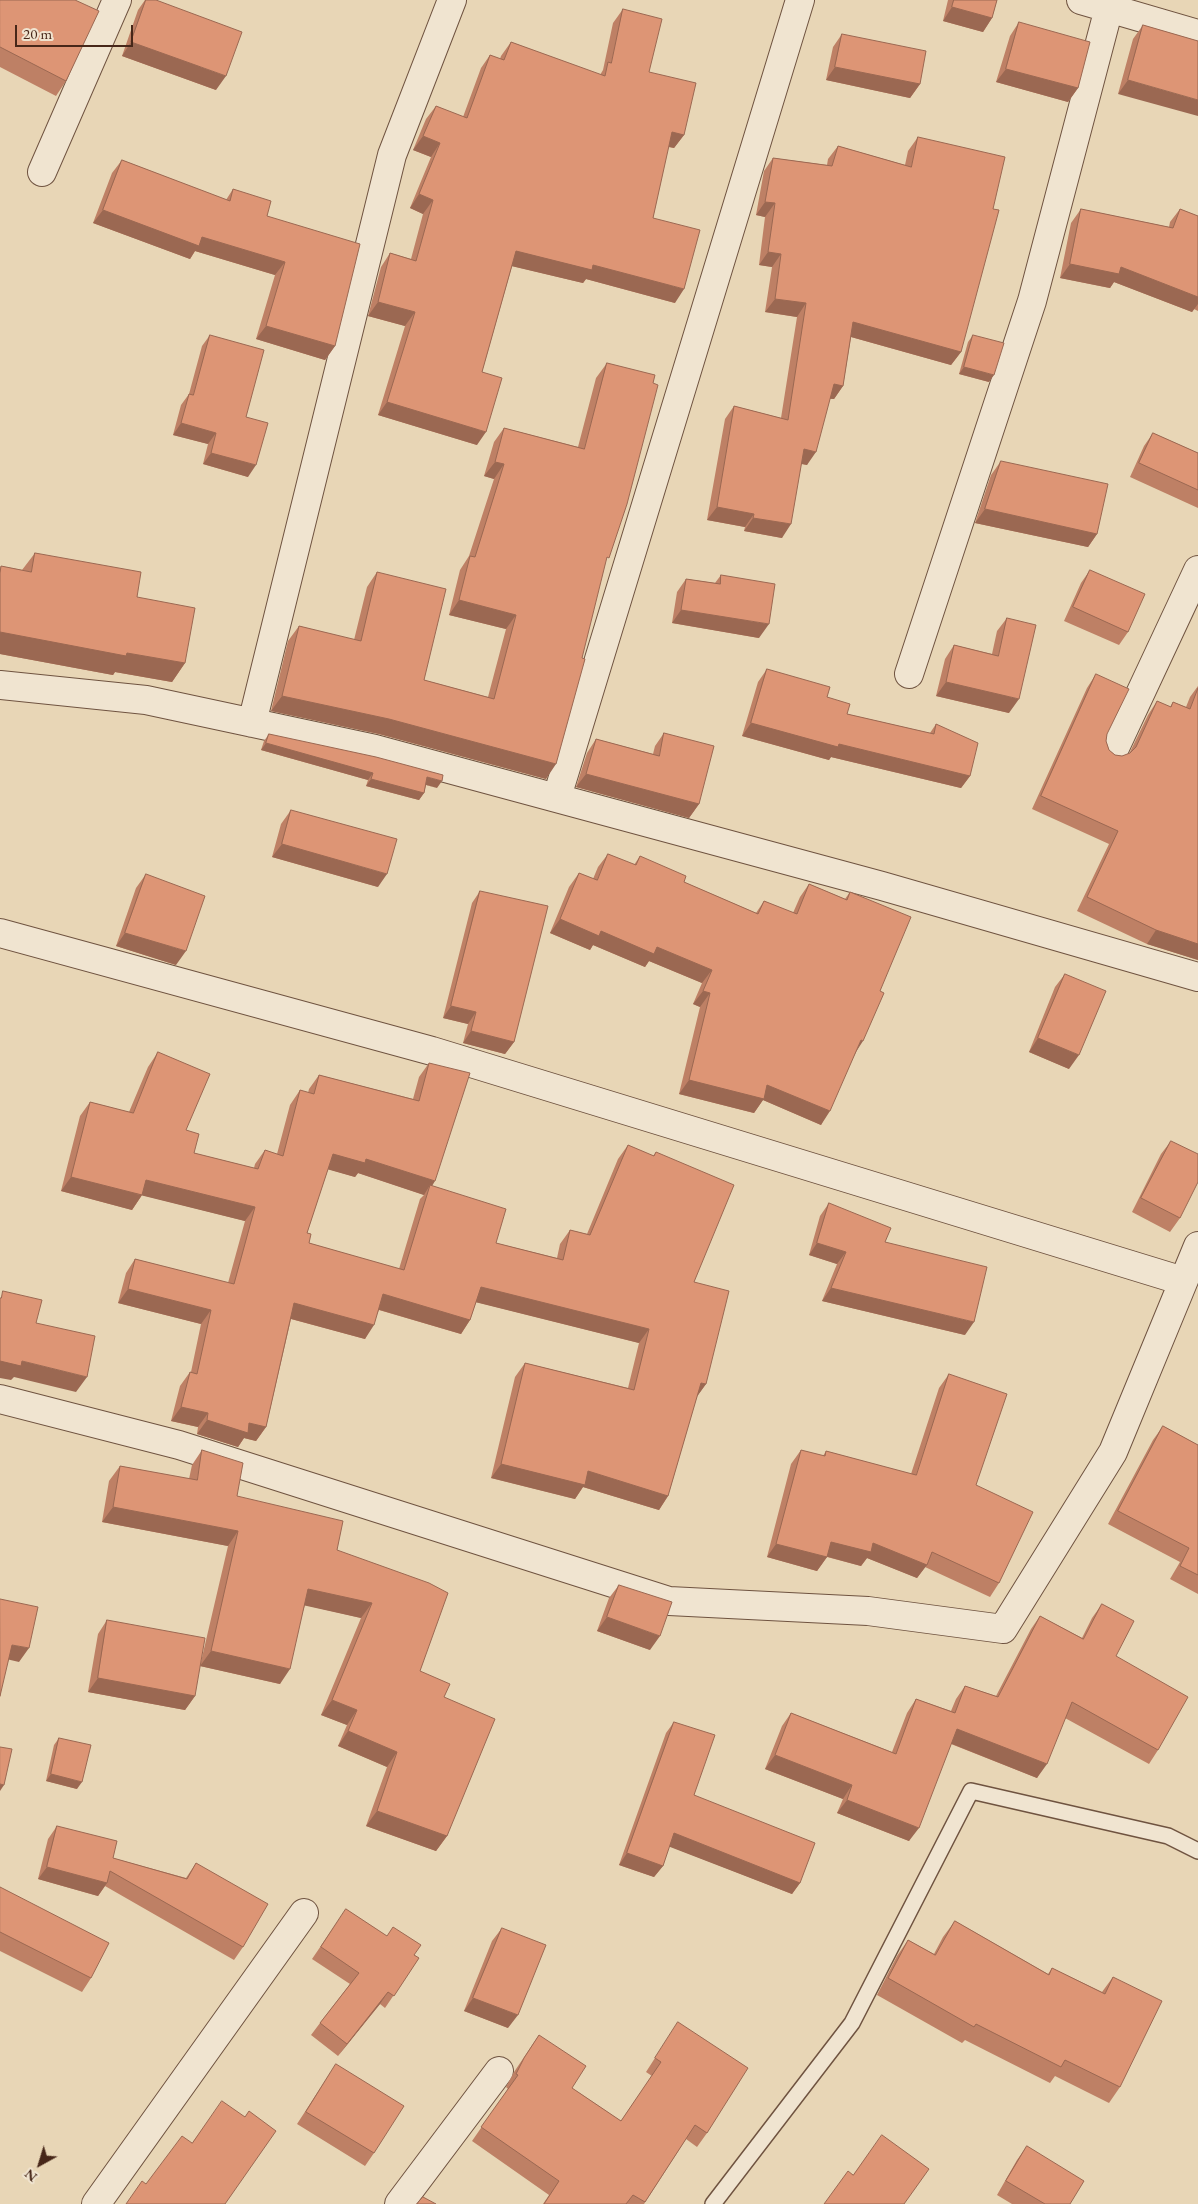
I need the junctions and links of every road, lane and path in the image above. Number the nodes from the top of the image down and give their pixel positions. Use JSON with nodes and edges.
{"nodes":[{"id":1,"x":117,"y":0,"type":"edge"},
{"id":2,"x":452,"y":0,"type":"edge"},
{"id":3,"x":800,"y":0,"type":"edge"},
{"id":4,"x":1081,"y":0,"type":"edge"},
{"id":5,"x":1108,"y":8,"type":"junction"},
{"id":6,"x":1151,"y":10,"type":"edge"},
{"id":7,"x":1198,"y":34,"type":"edge"},
{"id":8,"x":42,"y":172,"type":"dead end"},
{"id":9,"x":1198,"y":570,"type":"edge"},
{"id":10,"x":908,"y":674,"type":"dead end"},
{"id":11,"x":0,"y":685,"type":"edge"},
{"id":12,"x":252,"y":723,"type":"junction"},
{"id":13,"x":1112,"y":754,"type":"edge"},
{"id":14,"x":557,"y":797,"type":"junction"},
{"id":15,"x":0,"y":933,"type":"edge"},
{"id":16,"x":1198,"y":977,"type":"edge"},
{"id":17,"x":1198,"y":1246,"type":"edge"},
{"id":18,"x":1183,"y":1281,"type":"junction"},
{"id":19,"x":0,"y":1399,"type":"edge"},
{"id":20,"x":1198,"y":1851,"type":"edge"},
{"id":21,"x":304,"y":1913,"type":"dead end"},
{"id":22,"x":499,"y":2071,"type":"dead end"},
{"id":23,"x":96,"y":2204,"type":"edge"},
{"id":24,"x":399,"y":2204,"type":"edge"},
{"id":25,"x":713,"y":2204,"type":"edge"}],
"edges":[{"from":1,"to":8,"type":"street"},
{"from":2,"to":12,"type":"street"},
{"from":3,"to":14,"type":"street"},
{"from":4,"to":5,"type":"street"},
{"from":5,"to":6,"type":"street"},
{"from":5,"to":10,"type":"street"},
{"from":6,"to":7,"type":"street"},
{"from":9,"to":13,"type":"street"},
{"from":11,"to":12,"type":"street"},
{"from":12,"to":14,"type":"street"},
{"from":14,"to":16,"type":"street"},
{"from":15,"to":18,"type":"street"},
{"from":17,"to":18,"type":"street"},
{"from":18,"to":19,"type":"street"},
{"from":20,"to":25,"type":"lane"},
{"from":21,"to":23,"type":"street"},
{"from":22,"to":24,"type":"street"}]}
